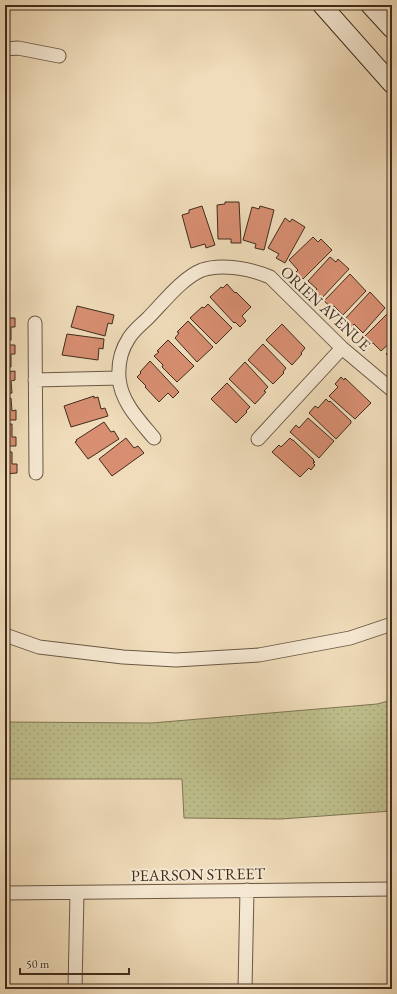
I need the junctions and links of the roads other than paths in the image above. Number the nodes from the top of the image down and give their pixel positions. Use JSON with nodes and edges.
{"nodes":[{"id":1,"x":322,"y":5,"type":"edge"},
{"id":2,"x":370,"y":5,"type":"edge"},
{"id":3,"x":392,"y":29,"type":"edge"},
{"id":4,"x":5,"y":49,"type":"edge"},
{"id":5,"x":59,"y":56,"type":"dead end"},
{"id":6,"x":392,"y":84,"type":"edge"},
{"id":7,"x":35,"y":323,"type":"dead end"},
{"id":8,"x":342,"y":348,"type":"junction"},
{"id":9,"x":119,"y":378,"type":"junction"},
{"id":10,"x":35,"y":380,"type":"junction"},
{"id":11,"x":392,"y":390,"type":"edge"},
{"id":12,"x":154,"y":438,"type":"dead end"},
{"id":13,"x":258,"y":439,"type":"dead end"},
{"id":14,"x":36,"y":473,"type":"dead end"},
{"id":15,"x":392,"y":624,"type":"edge"},
{"id":16,"x":5,"y":636,"type":"edge"},
{"id":17,"x":392,"y":889,"type":"edge"},
{"id":18,"x":247,"y":890,"type":"junction"},
{"id":19,"x":77,"y":892,"type":"junction"},
{"id":20,"x":5,"y":893,"type":"edge"},
{"id":21,"x":75,"y":989,"type":"edge"},
{"id":22,"x":245,"y":989,"type":"edge"}],
"edges":[{"from":1,"to":6,"type":"main road"},
{"from":2,"to":3,"type":"main road"},
{"from":4,"to":5,"type":"street"},
{"from":7,"to":10,"type":"street"},
{"from":8,"to":9,"type":"street","name":"ORIEN AVENUE"},
{"from":8,"to":11,"type":"street","name":"ORIEN AVENUE"},
{"from":8,"to":13,"type":"street"},
{"from":9,"to":10,"type":"street"},
{"from":9,"to":12,"type":"street","name":"ORIEN AVENUE"},
{"from":10,"to":14,"type":"street"},
{"from":15,"to":16,"type":"street"},
{"from":17,"to":18,"type":"street","name":"PEARSON STREET"},
{"from":18,"to":19,"type":"street","name":"PEARSON STREET"},
{"from":18,"to":22,"type":"street"},
{"from":19,"to":20,"type":"street","name":"PEARSON STREET"},
{"from":19,"to":21,"type":"street"}]}
